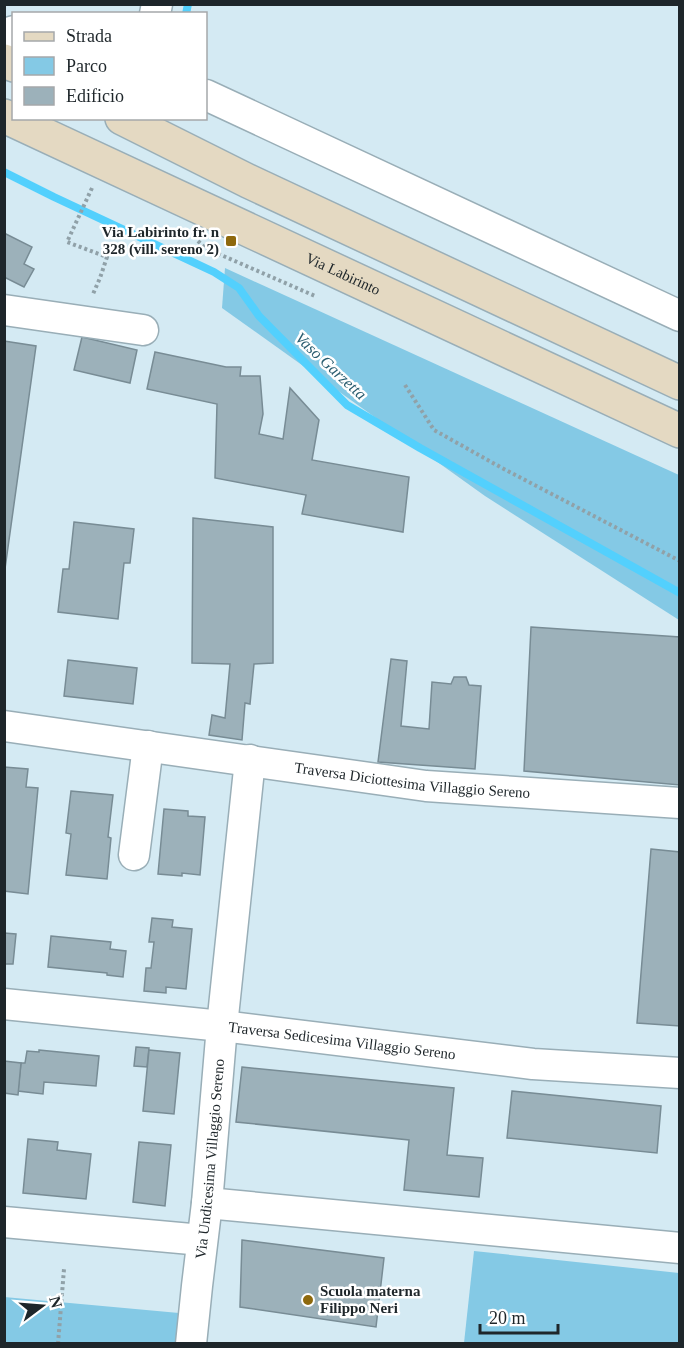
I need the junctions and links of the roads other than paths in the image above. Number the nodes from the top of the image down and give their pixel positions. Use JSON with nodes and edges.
{"nodes":[{"id":1,"x":207,"y":94,"type":"edge"},
{"id":2,"x":13,"y":120,"type":"edge"},
{"id":3,"x":126,"y":120,"type":"edge"},
{"id":4,"x":4,"y":310,"type":"edge"},
{"id":5,"x":680,"y":316,"type":"edge"},
{"id":6,"x":142,"y":330,"type":"dead end"},
{"id":7,"x":680,"y":383,"type":"edge"},
{"id":8,"x":680,"y":431,"type":"edge"},
{"id":9,"x":4,"y":726,"type":"edge"},
{"id":10,"x":148,"y":746,"type":"junction"},
{"id":11,"x":250,"y":760,"type":"junction"},
{"id":12,"x":680,"y":803,"type":"edge"},
{"id":13,"x":134,"y":855,"type":"dead end"},
{"id":14,"x":4,"y":1004,"type":"edge"},
{"id":15,"x":222,"y":1026,"type":"junction"},
{"id":16,"x":680,"y":1073,"type":"edge"},
{"id":17,"x":207,"y":1203,"type":"junction"},
{"id":18,"x":4,"y":1222,"type":"edge"},
{"id":19,"x":202,"y":1240,"type":"junction"},
{"id":20,"x":680,"y":1248,"type":"edge"},
{"id":21,"x":191,"y":1344,"type":"edge"}],
"edges":[{"from":1,"to":5,"type":"street"},
{"from":2,"to":8,"type":"street","name":"Via Labirinto"},
{"from":3,"to":7,"type":"street"},
{"from":4,"to":6,"type":"street"},
{"from":9,"to":10,"type":"street","name":"Traversa Diciottesima Villaggio Sereno"},
{"from":10,"to":11,"type":"street","name":"Traversa Diciottesima Villaggio Sereno"},
{"from":10,"to":13,"type":"street"},
{"from":11,"to":12,"type":"street","name":"Traversa Diciottesima Villaggio Sereno"},
{"from":11,"to":15,"type":"street","name":"Via Undicesima Villaggio Sereno"},
{"from":14,"to":15,"type":"street","name":"Traversa Sedicesima Villaggio Sereno"},
{"from":15,"to":16,"type":"street","name":"Traversa Sedicesima Villaggio Sereno"},
{"from":15,"to":17,"type":"street","name":"Via Undicesima Villaggio Sereno"},
{"from":17,"to":19,"type":"street","name":"Via Undicesima Villaggio Sereno"},
{"from":17,"to":20,"type":"street"},
{"from":18,"to":19,"type":"street"},
{"from":19,"to":21,"type":"street","name":"Via Undicesima Villaggio Sereno"}]}
